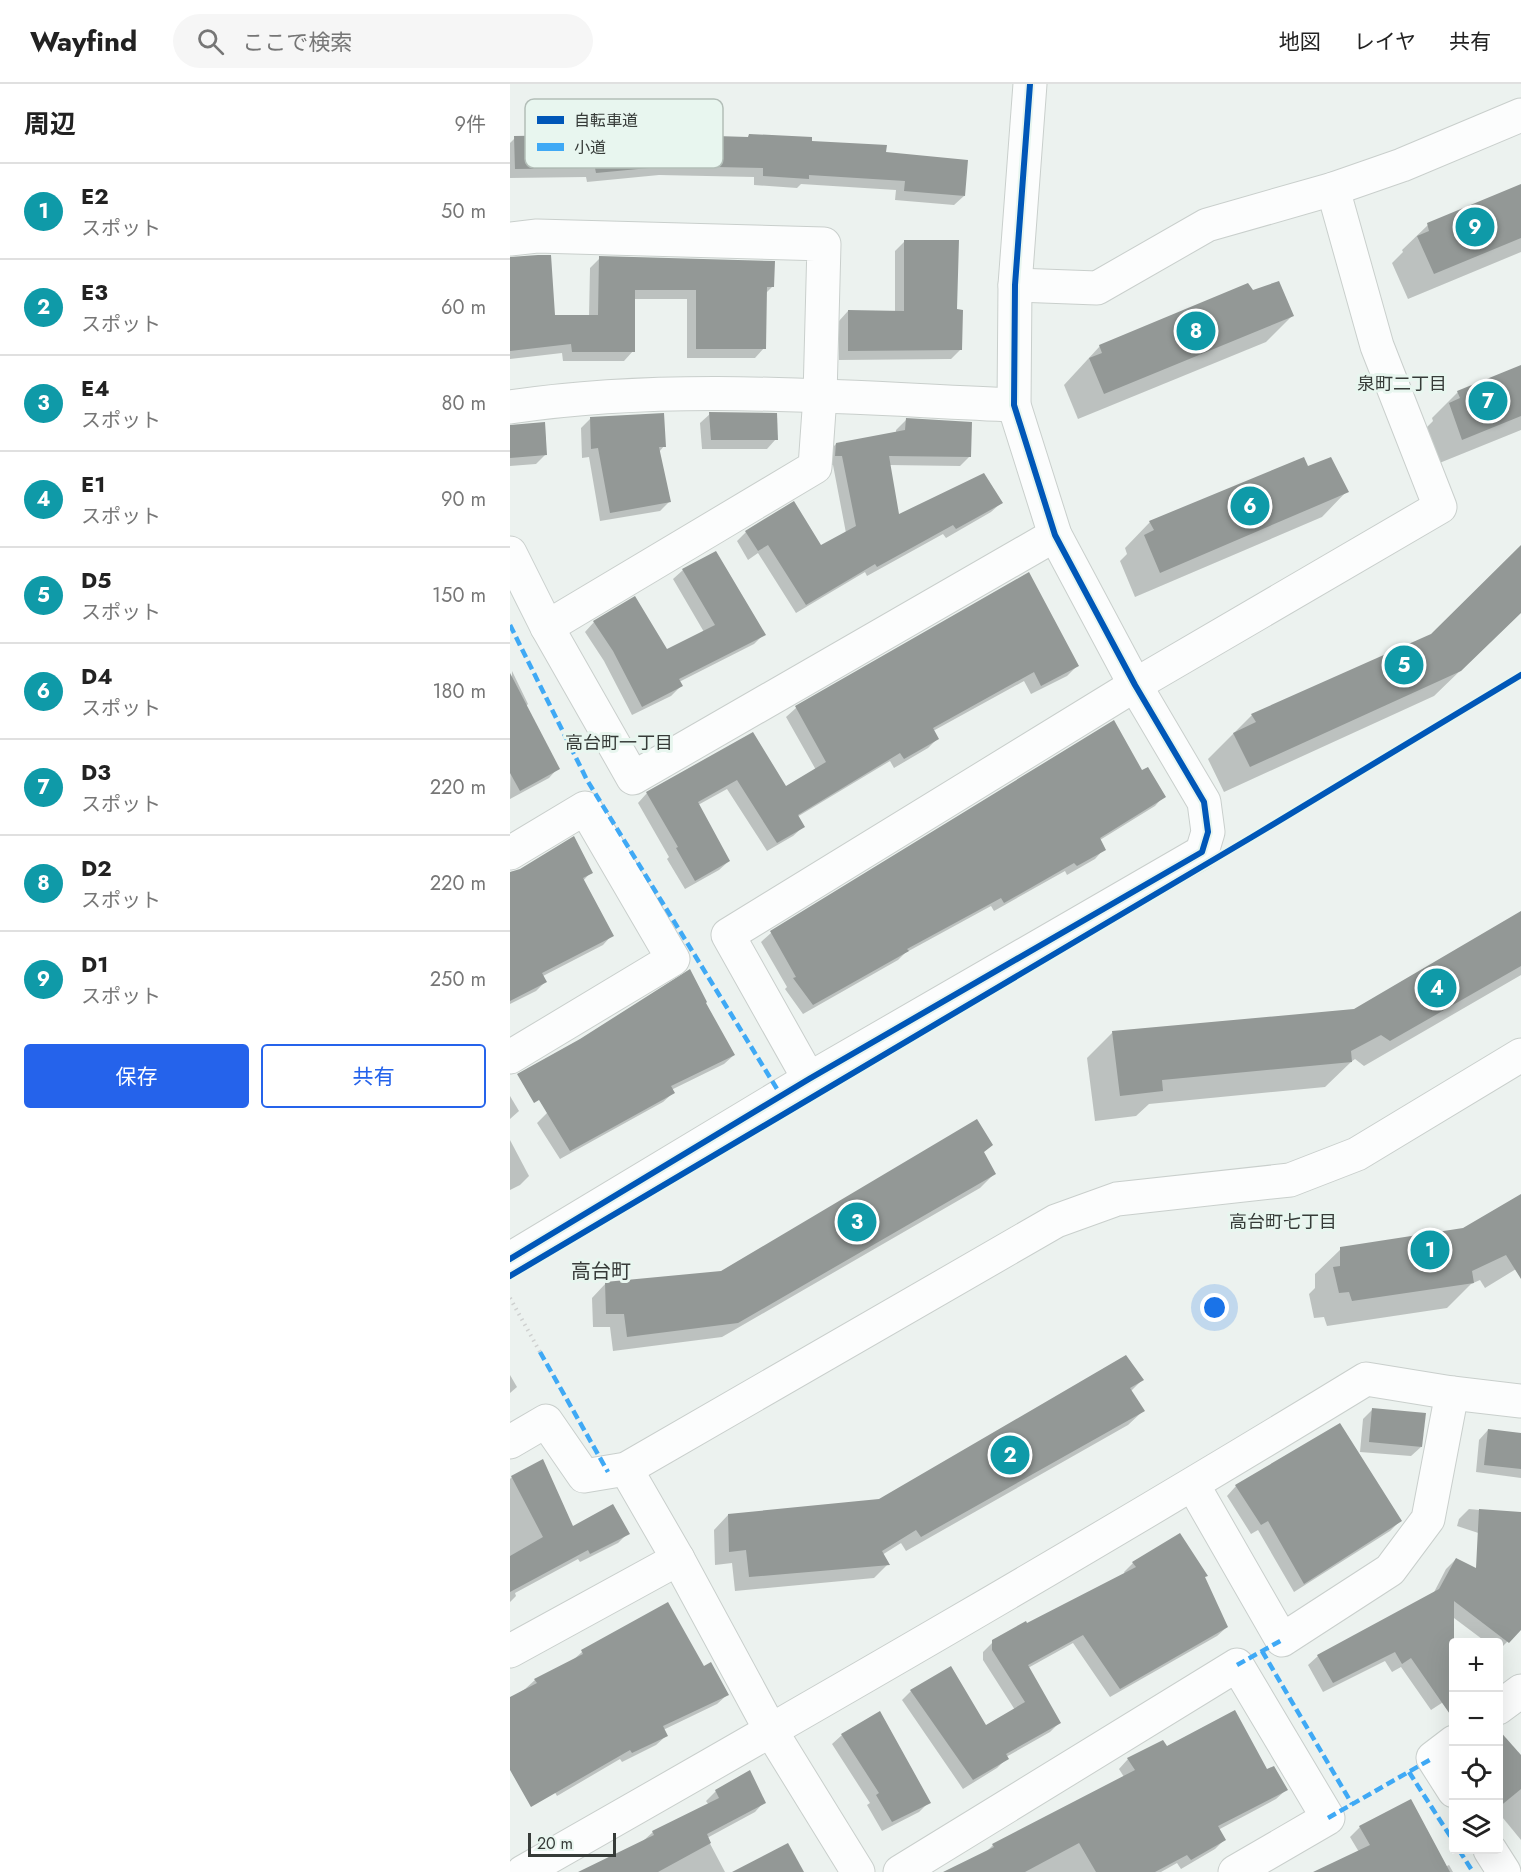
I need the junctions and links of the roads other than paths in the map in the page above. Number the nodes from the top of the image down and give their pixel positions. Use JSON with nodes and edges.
{"nodes":[{"id":1,"x":1030,"y":84,"type":"edge"},
{"id":2,"x":1521,"y":115,"type":"edge"},
{"id":3,"x":1333,"y":189,"type":"junction"},
{"id":4,"x":510,"y":239,"type":"edge"},
{"id":5,"x":1015,"y":285,"type":"junction"},
{"id":6,"x":820,"y":396,"type":"junction"},
{"id":7,"x":1014,"y":405,"type":"junction"},
{"id":8,"x":510,"y":407,"type":"edge"},
{"id":9,"x":1055,"y":535,"type":"junction"},
{"id":10,"x":510,"y":554,"type":"edge"},
{"id":11,"x":547,"y":627,"type":"junction"},
{"id":12,"x":1135,"y":685,"type":"junction"},
{"id":13,"x":510,"y":853,"type":"edge"},
{"id":14,"x":1521,"y":1055,"type":"edge"},
{"id":15,"x":510,"y":1057,"type":"edge"},
{"id":16,"x":809,"y":1080,"type":"junction"},
{"id":17,"x":510,"y":1259,"type":"edge"},
{"id":18,"x":1452,"y":1393,"type":"junction"},
{"id":19,"x":1521,"y":1401,"type":"edge"},
{"id":20,"x":510,"y":1442,"type":"edge"},
{"id":21,"x":627,"y":1469,"type":"junction"},
{"id":22,"x":1193,"y":1485,"type":"junction"},
{"id":23,"x":678,"y":1558,"type":"junction"},
{"id":24,"x":510,"y":1651,"type":"edge"},
{"id":25,"x":1521,"y":1691,"type":"edge"},
{"id":26,"x":1503,"y":1704,"type":"edge"},
{"id":27,"x":771,"y":1731,"type":"junction"},
{"id":28,"x":1449,"y":1747,"type":"edge"},
{"id":29,"x":1449,"y":1783,"type":"edge"},
{"id":30,"x":1493,"y":1854,"type":"edge"},
{"id":31,"x":523,"y":1872,"type":"edge"},
{"id":32,"x":858,"y":1872,"type":"edge"},
{"id":33,"x":900,"y":1872,"type":"edge"},
{"id":34,"x":1235,"y":1872,"type":"edge"},
{"id":35,"x":1504,"y":1872,"type":"edge"}],
"edges":[{"from":1,"to":5,"type":"street"},
{"from":2,"to":3,"type":"street"},
{"from":3,"to":5,"type":"street"},
{"from":3,"to":12,"type":"street"},
{"from":4,"to":6,"type":"street"},
{"from":5,"to":7,"type":"street"},
{"from":6,"to":7,"type":"street"},
{"from":6,"to":8,"type":"street"},
{"from":6,"to":11,"type":"street"},
{"from":7,"to":9,"type":"street"},
{"from":9,"to":11,"type":"street"},
{"from":9,"to":12,"type":"street"},
{"from":10,"to":11,"type":"street"},
{"from":12,"to":16,"type":"street"},
{"from":12,"to":16,"type":"street"},
{"from":13,"to":15,"type":"street"},
{"from":14,"to":21,"type":"street"},
{"from":16,"to":17,"type":"street"},
{"from":18,"to":19,"type":"street"},
{"from":18,"to":22,"type":"street"},
{"from":18,"to":22,"type":"street"},
{"from":20,"to":21,"type":"street"},
{"from":21,"to":23,"type":"street"},
{"from":22,"to":27,"type":"street"},
{"from":23,"to":24,"type":"street"},
{"from":23,"to":27,"type":"street"},
{"from":25,"to":26,"type":"street"},
{"from":27,"to":31,"type":"street"},
{"from":27,"to":32,"type":"street"},
{"from":28,"to":29,"type":"street"},
{"from":30,"to":35,"type":"street"},
{"from":33,"to":34,"type":"street"}]}
